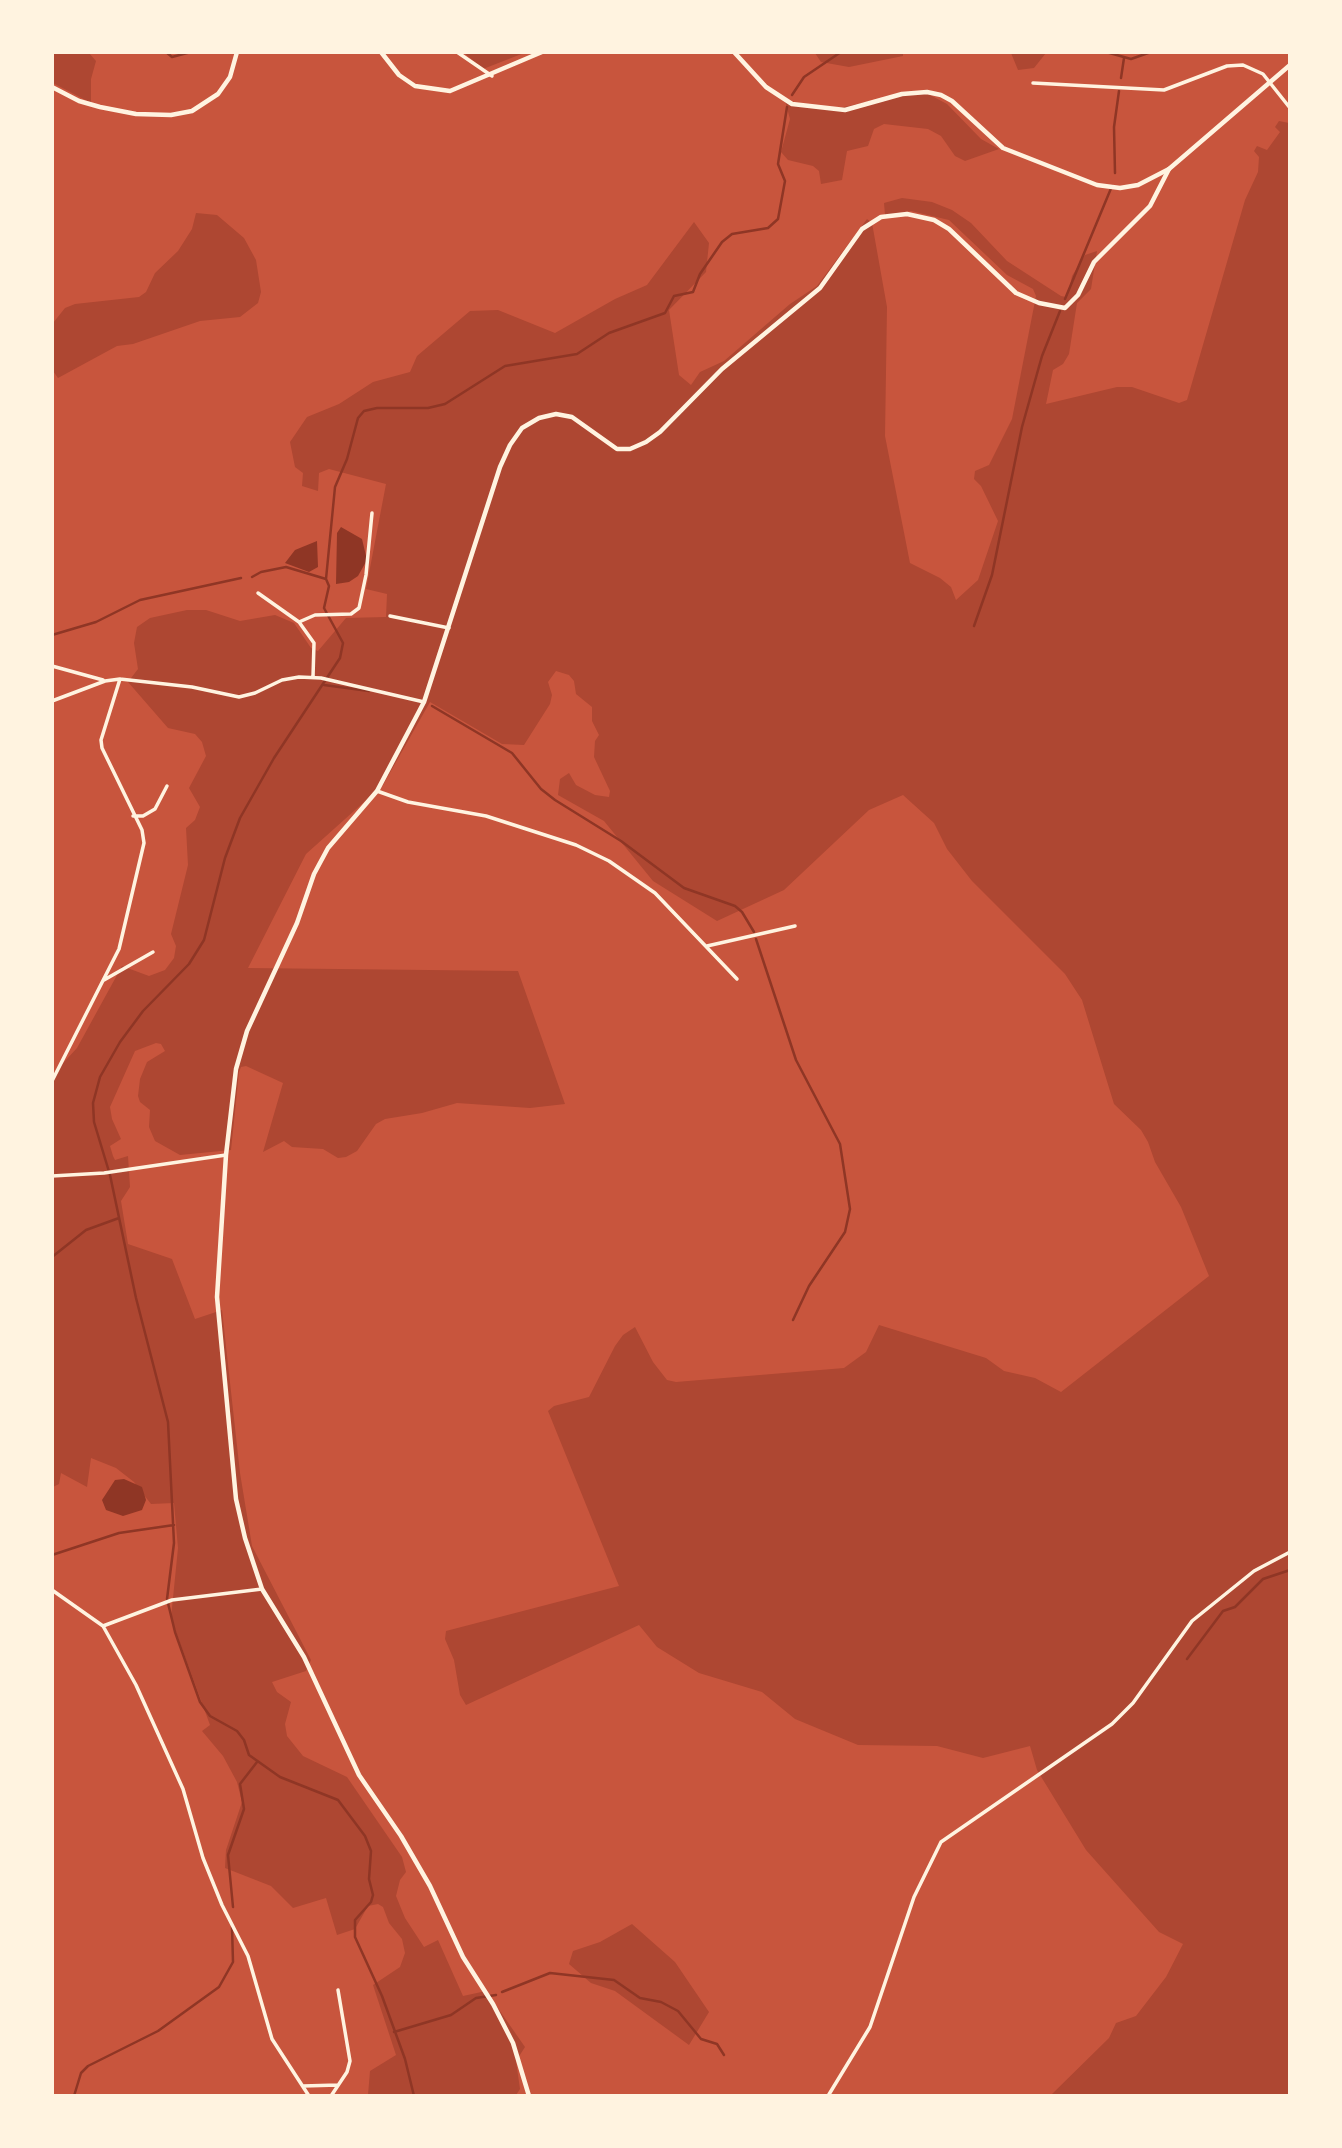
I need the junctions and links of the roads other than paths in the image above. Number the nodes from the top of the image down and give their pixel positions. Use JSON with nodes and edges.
{"nodes":[{"id":1,"x":237,"y":52,"type":"edge"},
{"id":2,"x":381,"y":52,"type":"edge"},
{"id":3,"x":457,"y":52,"type":"edge"},
{"id":4,"x":542,"y":52,"type":"edge"},
{"id":5,"x":734,"y":52,"type":"edge"},
{"id":6,"x":1290,"y":65,"type":"edge"},
{"id":7,"x":492,"y":76,"type":"junction"},
{"id":8,"x":1268,"y":82,"type":"junction"},
{"id":9,"x":1033,"y":83,"type":"dead end"},
{"id":10,"x":52,"y":87,"type":"edge"},
{"id":11,"x":1290,"y":108,"type":"edge"},
{"id":12,"x":1169,"y":169,"type":"junction"},
{"id":13,"x":372,"y":513,"type":"dead end"},
{"id":14,"x":258,"y":593,"type":"dead end"},
{"id":15,"x":390,"y":616,"type":"dead end"},
{"id":16,"x":299,"y":622,"type":"junction"},
{"id":17,"x":449,"y":628,"type":"junction"},
{"id":18,"x":52,"y":666,"type":"edge"},
{"id":19,"x":313,"y":677,"type":"junction"},
{"id":20,"x":121,"y":679,"type":"junction"},
{"id":21,"x":106,"y":681,"type":"junction"},
{"id":22,"x":52,"y":701,"type":"edge"},
{"id":23,"x":424,"y":702,"type":"junction"},
{"id":24,"x":167,"y":786,"type":"dead end"},
{"id":25,"x":377,"y":791,"type":"junction"},
{"id":26,"x":132,"y":816,"type":"junction"},
{"id":27,"x":795,"y":926,"type":"dead end"},
{"id":28,"x":707,"y":946,"type":"junction"},
{"id":29,"x":153,"y":951,"type":"dead end"},
{"id":30,"x":737,"y":979,"type":"dead end"},
{"id":31,"x":104,"y":980,"type":"junction"},
{"id":32,"x":52,"y":1081,"type":"edge"},
{"id":33,"x":226,"y":1155,"type":"junction"},
{"id":34,"x":52,"y":1176,"type":"edge"},
{"id":35,"x":1290,"y":1552,"type":"edge"},
{"id":36,"x":262,"y":1589,"type":"junction"},
{"id":37,"x":52,"y":1590,"type":"edge"},
{"id":38,"x":103,"y":1626,"type":"junction"},
{"id":39,"x":338,"y":1990,"type":"dead end"},
{"id":40,"x":338,"y":2085,"type":"junction"},
{"id":41,"x":303,"y":2086,"type":"junction"},
{"id":42,"x":309,"y":2095,"type":"edge"},
{"id":43,"x":331,"y":2095,"type":"edge"},
{"id":44,"x":529,"y":2095,"type":"edge"},
{"id":45,"x":828,"y":2095,"type":"edge"}],
"edges":[{"from":1,"to":10,"type":"street"},
{"from":2,"to":7,"type":"street"},
{"from":3,"to":7,"type":"street"},
{"from":4,"to":7,"type":"street"},
{"from":5,"to":12,"type":"street"},
{"from":6,"to":8,"type":"street"},
{"from":8,"to":9,"type":"street"},
{"from":8,"to":11,"type":"street"},
{"from":8,"to":12,"type":"street"},
{"from":12,"to":17,"type":"street"},
{"from":13,"to":16,"type":"street"},
{"from":14,"to":16,"type":"street"},
{"from":15,"to":17,"type":"street"},
{"from":16,"to":19,"type":"street"},
{"from":17,"to":23,"type":"street"},
{"from":18,"to":21,"type":"street"},
{"from":19,"to":20,"type":"street"},
{"from":19,"to":23,"type":"street"},
{"from":20,"to":21,"type":"street"},
{"from":20,"to":26,"type":"street"},
{"from":21,"to":22,"type":"street"},
{"from":23,"to":25,"type":"street"},
{"from":24,"to":26,"type":"street"},
{"from":25,"to":28,"type":"street"},
{"from":25,"to":33,"type":"street"},
{"from":26,"to":31,"type":"street"},
{"from":27,"to":28,"type":"street"},
{"from":28,"to":30,"type":"street"},
{"from":29,"to":31,"type":"street"},
{"from":31,"to":32,"type":"street"},
{"from":33,"to":34,"type":"street"},
{"from":33,"to":36,"type":"street"},
{"from":35,"to":45,"type":"street"},
{"from":36,"to":38,"type":"street"},
{"from":36,"to":44,"type":"street"},
{"from":37,"to":38,"type":"street"},
{"from":38,"to":41,"type":"street"},
{"from":39,"to":40,"type":"street"},
{"from":40,"to":41,"type":"street"},
{"from":40,"to":43,"type":"street"},
{"from":41,"to":42,"type":"street"}]}
